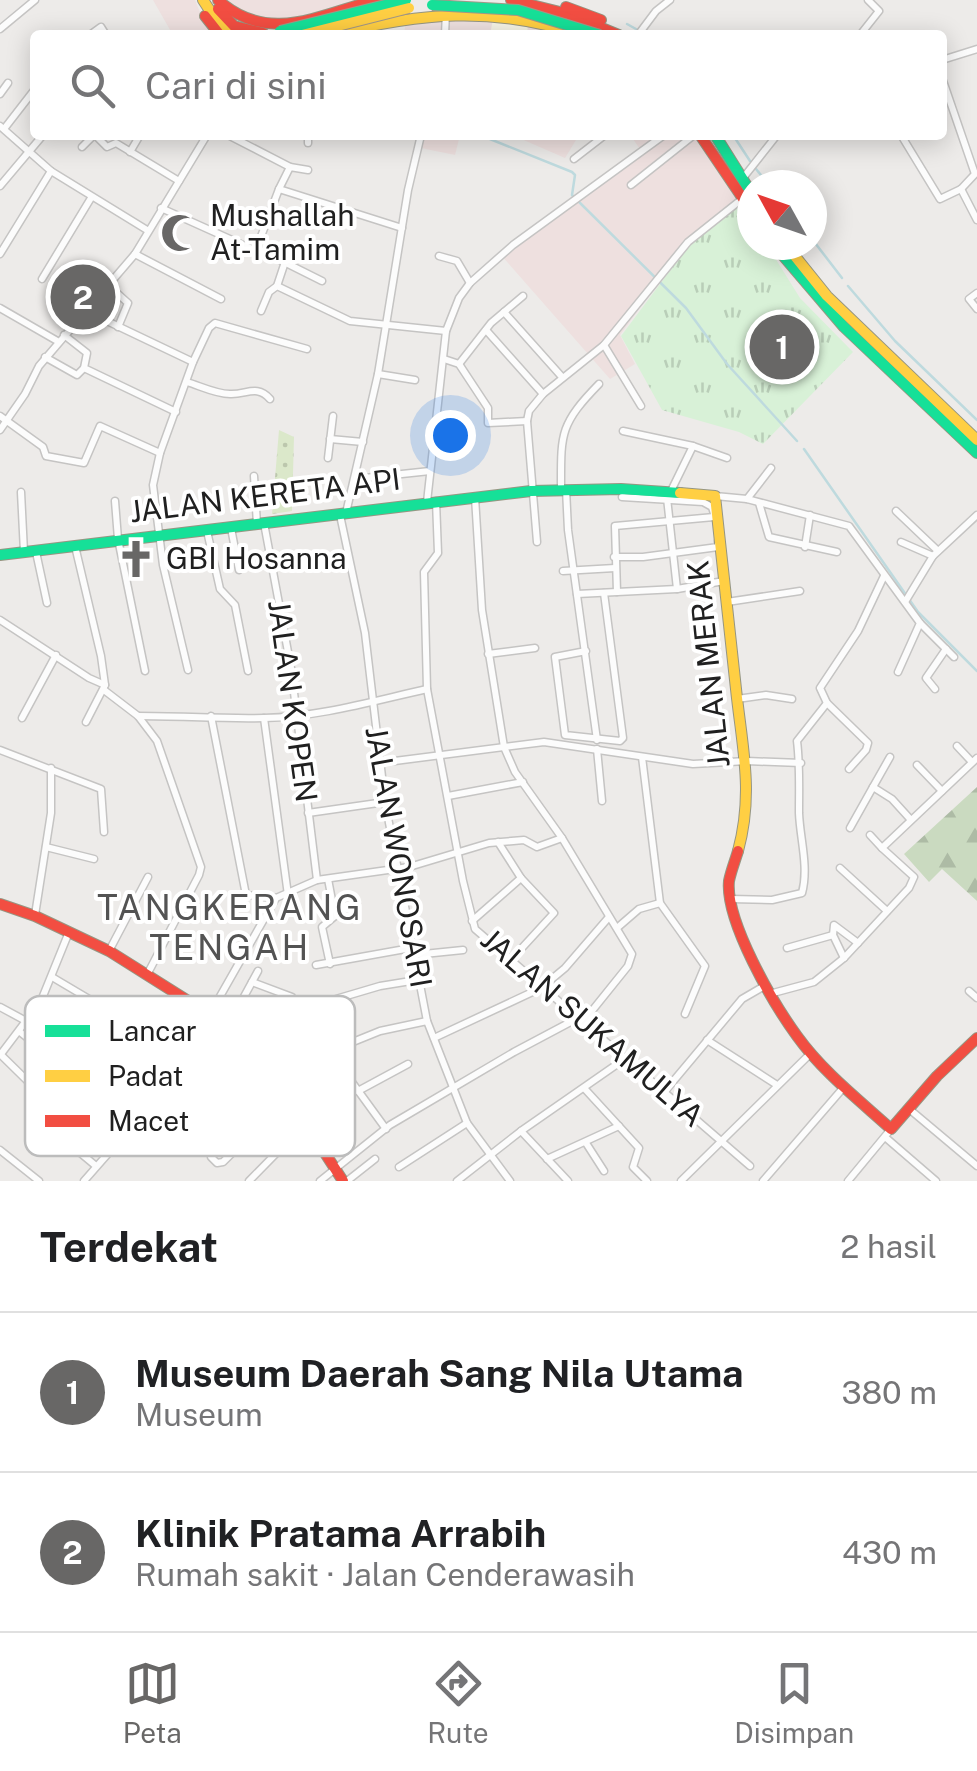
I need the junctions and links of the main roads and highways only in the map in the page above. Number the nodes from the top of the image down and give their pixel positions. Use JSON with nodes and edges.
{"nodes":[{"id":1,"x":200,"y":0,"type":"edge"},
{"id":2,"x":215,"y":0,"type":"edge"},
{"id":3,"x":376,"y":0,"type":"edge"},
{"id":4,"x":392,"y":0,"type":"edge"},
{"id":5,"x":405,"y":0,"type":"edge"},
{"id":6,"x":432,"y":0,"type":"edge"},
{"id":7,"x":511,"y":0,"type":"edge"},
{"id":8,"x":540,"y":0,"type":"edge"},
{"id":9,"x":359,"y":2,"type":"edge"},
{"id":10,"x":340,"y":9,"type":"junction"},
{"id":11,"x":446,"y":12,"type":"junction"},
{"id":12,"x":401,"y":18,"type":"junction"},
{"id":13,"x":213,"y":30,"type":"edge"},
{"id":14,"x":227,"y":30,"type":"edge"},
{"id":15,"x":250,"y":30,"type":"edge"},
{"id":16,"x":281,"y":30,"type":"edge"},
{"id":17,"x":322,"y":30,"type":"edge"},
{"id":18,"x":347,"y":30,"type":"edge"},
{"id":19,"x":349,"y":30,"type":"edge"},
{"id":20,"x":564,"y":30,"type":"edge"},
{"id":21,"x":600,"y":30,"type":"edge"},
{"id":22,"x":605,"y":30,"type":"edge"},
{"id":23,"x":616,"y":30,"type":"edge"},
{"id":24,"x":701,"y":140,"type":"edge"},
{"id":25,"x":718,"y":140,"type":"edge"},
{"id":26,"x":737,"y":171,"type":"edge"},
{"id":27,"x":737,"y":183,"type":"edge"},
{"id":28,"x":786,"y":260,"type":"edge"},
{"id":29,"x":798,"y":260,"type":"edge"},
{"id":30,"x":977,"y":440,"type":"edge"},
{"id":31,"x":977,"y":453,"type":"edge"},
{"id":32,"x":716,"y":496,"type":"joint"},
{"id":33,"x":0,"y":555,"type":"edge"},
{"id":34,"x":0,"y":904,"type":"edge"},
{"id":35,"x":183,"y":996,"type":"edge"},
{"id":36,"x":975,"y":1045,"type":"edge"},
{"id":37,"x":326,"y":1156,"type":"edge"},
{"id":38,"x":345,"y":1181,"type":"edge"}],
"edges":[{"from":1,"to":13,"type":"main road"},
{"from":1,"to":14,"type":"main road"},
{"from":2,"to":10,"type":"main road"},
{"from":2,"to":15,"type":"main road","bridge":true},
{"from":3,"to":9,"type":"main road"},
{"from":4,"to":12,"type":"main road"},
{"from":5,"to":12,"type":"main road"},
{"from":5,"to":16,"type":"main road","bridge":true},
{"from":6,"to":11,"type":"main road"},
{"from":7,"to":22,"type":"main road"},
{"from":8,"to":23,"type":"main road"},
{"from":9,"to":10,"type":"main road"},
{"from":10,"to":18,"type":"main road"},
{"from":11,"to":12,"type":"main road"},
{"from":11,"to":20,"type":"main road"},
{"from":12,"to":19,"type":"main road"},
{"from":17,"to":21,"type":"main road","bridge":true},
{"from":24,"to":27,"type":"main road"},
{"from":25,"to":26,"type":"main road"},
{"from":28,"to":31,"type":"main road"},
{"from":29,"to":30,"type":"main road"},
{"from":32,"to":33,"type":"main road","name":"JALAN KERETA API"},
{"from":32,"to":36,"type":"main road","name":"JALAN MERAK"},
{"from":34,"to":35,"type":"main road"},
{"from":37,"to":38,"type":"main road"}]}
